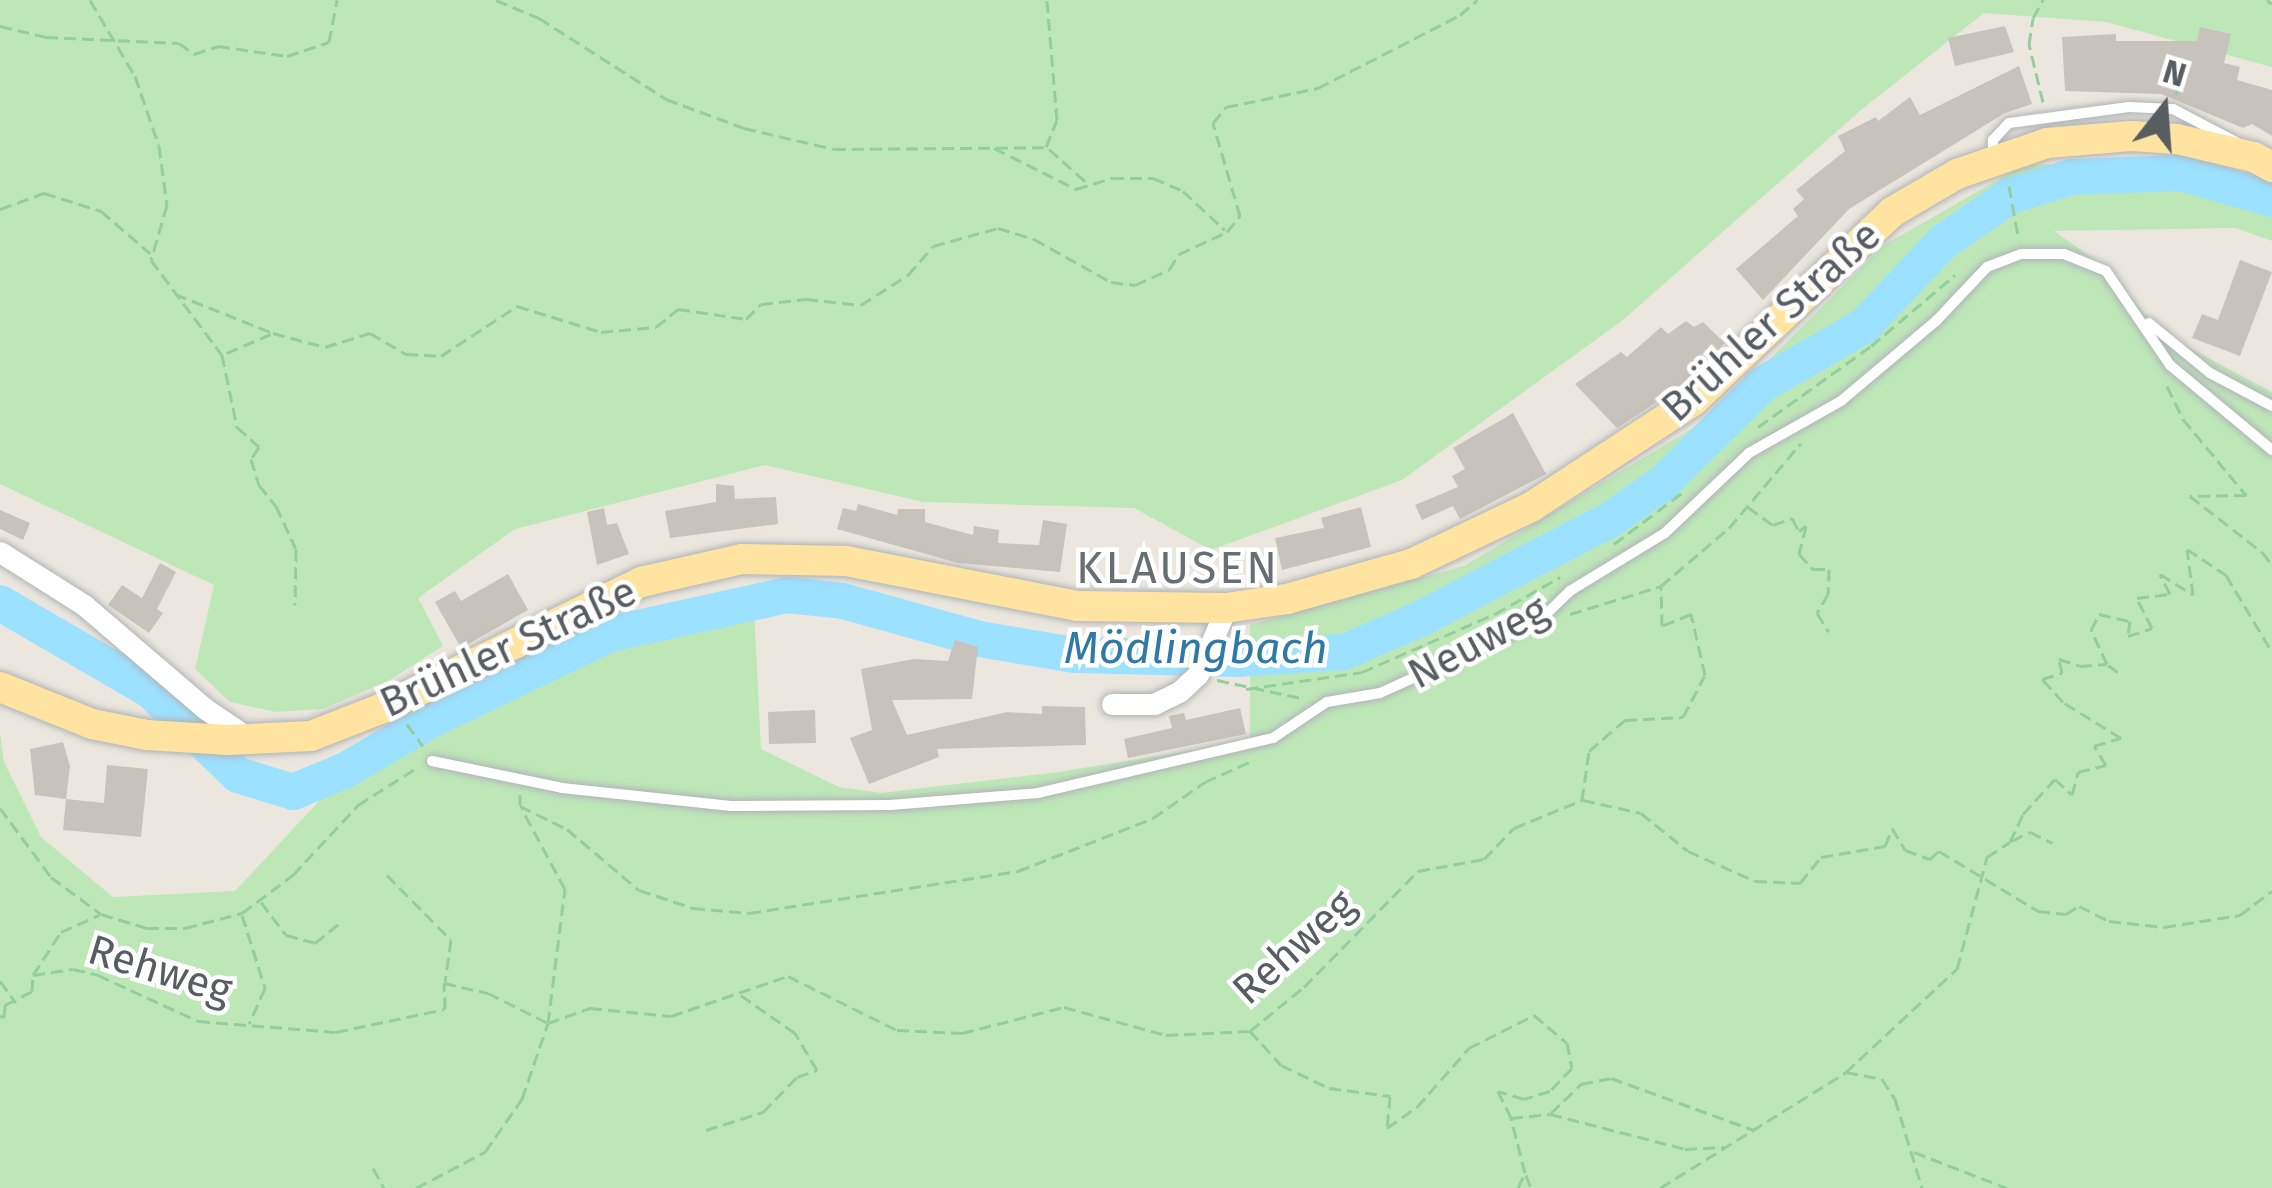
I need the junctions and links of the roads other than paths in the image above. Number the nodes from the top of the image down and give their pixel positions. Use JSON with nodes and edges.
{"nodes":[{"id":1,"x":2263,"y":162,"type":"edge"},
{"id":2,"x":2000,"y":164,"type":"junction"},
{"id":3,"x":2141,"y":317,"type":"junction"},
{"id":4,"x":2272,"y":406,"type":"edge"},
{"id":5,"x":2272,"y":450,"type":"edge"},
{"id":6,"x":0,"y":552,"type":"edge"},
{"id":7,"x":1226,"y":608,"type":"junction"},
{"id":8,"x":0,"y":687,"type":"edge"},
{"id":9,"x":1112,"y":704,"type":"dead end"},
{"id":10,"x":239,"y":739,"type":"junction"},
{"id":11,"x":432,"y":761,"type":"road end"}],
"edges":[{"from":1,"to":2,"type":"main road","name":"Brühler Straße"},
{"from":1,"to":2,"type":"lane"},
{"from":2,"to":7,"type":"main road","name":"Brühler Straße"},
{"from":3,"to":4,"type":"lane"},
{"from":3,"to":5,"type":"lane"},
{"from":3,"to":11,"type":"lane","name":"Neuweg"},
{"from":6,"to":10,"type":"street"},
{"from":7,"to":9,"type":"street"},
{"from":7,"to":10,"type":"main road","name":"Brühler Straße"},
{"from":8,"to":10,"type":"main road","name":"Brühler Straße"}]}
